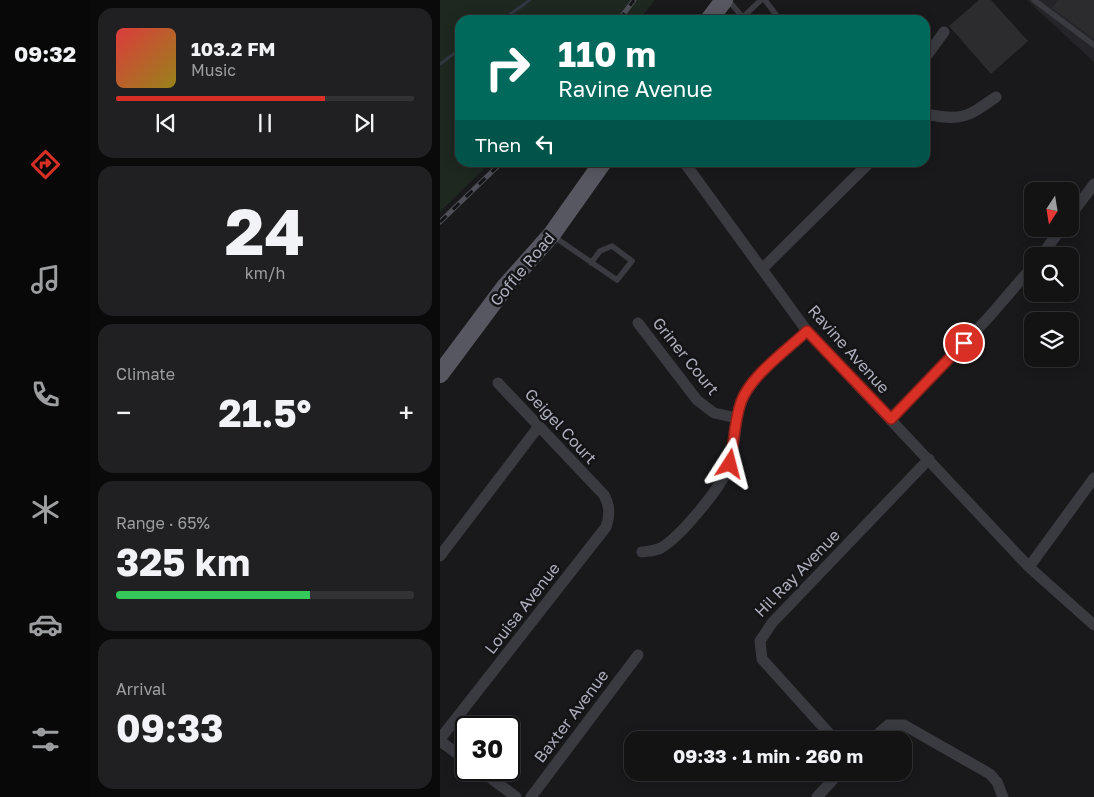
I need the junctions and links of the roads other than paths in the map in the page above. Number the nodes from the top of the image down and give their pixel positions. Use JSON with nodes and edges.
{"nodes":[{"id":1,"x":761,"y":0,"type":"edge"},
{"id":2,"x":765,"y":0,"type":"edge"},
{"id":3,"x":1034,"y":0,"type":"edge"},
{"id":4,"x":719,"y":11,"type":"edge"},
{"id":5,"x":732,"y":15,"type":"edge"},
{"id":6,"x":748,"y":15,"type":"edge"},
{"id":7,"x":776,"y":15,"type":"edge"},
{"id":8,"x":944,"y":32,"type":"dead end"},
{"id":9,"x":1094,"y":45,"type":"edge"},
{"id":10,"x":930,"y":51,"type":"edge"},
{"id":11,"x":996,"y":97,"type":"dead end"},
{"id":12,"x":930,"y":115,"type":"edge"},
{"id":13,"x":599,"y":167,"type":"edge"},
{"id":14,"x":688,"y":167,"type":"edge"},
{"id":15,"x":865,"y":167,"type":"edge"},
{"id":16,"x":1094,"y":184,"type":"edge"},
{"id":17,"x":1079,"y":204,"type":"edge"},
{"id":18,"x":552,"y":234,"type":"junction"},
{"id":19,"x":591,"y":263,"type":"junction"},
{"id":20,"x":762,"y":270,"type":"junction"},
{"id":21,"x":1024,"y":276,"type":"edge"},
{"id":22,"x":638,"y":323,"type":"dead end"},
{"id":23,"x":807,"y":331,"type":"junction"},
{"id":24,"x":440,"y":374,"type":"edge"},
{"id":25,"x":498,"y":383,"type":"dead end"},
{"id":26,"x":737,"y":418,"type":"junction"},
{"id":27,"x":891,"y":419,"type":"junction"},
{"id":28,"x":539,"y":426,"type":"junction"},
{"id":29,"x":929,"y":459,"type":"junction"},
{"id":30,"x":1094,"y":478,"type":"edge"},
{"id":31,"x":600,"y":491,"type":"joint"},
{"id":32,"x":642,"y":552,"type":"dead end"},
{"id":33,"x":440,"y":556,"type":"edge"},
{"id":34,"x":1029,"y":567,"type":"junction"},
{"id":35,"x":1094,"y":625,"type":"edge"},
{"id":36,"x":638,"y":655,"type":"dead end"},
{"id":37,"x":827,"y":731,"type":"edge"},
{"id":38,"x":881,"y":731,"type":"edge"},
{"id":39,"x":440,"y":740,"type":"edge"},
{"id":40,"x":455,"y":752,"type":"edge"},
{"id":41,"x":495,"y":781,"type":"edge"},
{"id":42,"x":832,"y":781,"type":"edge"},
{"id":43,"x":516,"y":797,"type":"edge"},
{"id":44,"x":531,"y":797,"type":"edge"},
{"id":45,"x":817,"y":797,"type":"edge"},
{"id":46,"x":1003,"y":797,"type":"edge"}],
"edges":[{"from":1,"to":6,"type":"lane"},
{"from":2,"to":7,"type":"lane"},
{"from":3,"to":9,"type":"lane"},
{"from":4,"to":5,"type":"lane"},
{"from":8,"to":10,"type":"street"},
{"from":11,"to":12,"type":"street"},
{"from":13,"to":18,"type":"main road","name":"Goffle Road"},
{"from":14,"to":20,"type":"street","name":"Ravine Avenue"},
{"from":15,"to":20,"type":"street"},
{"from":16,"to":17,"type":"street"},
{"from":18,"to":19,"type":"lane"},
{"from":18,"to":24,"type":"main road","name":"Goffle Road"},
{"from":19,"to":19,"type":"lane"},
{"from":20,"to":23,"type":"street","name":"Ravine Avenue"},
{"from":21,"to":27,"type":"street"},
{"from":22,"to":26,"type":"street","name":"Griner Court"},
{"from":23,"to":26,"type":"street"},
{"from":23,"to":27,"type":"street","name":"Ravine Avenue"},
{"from":25,"to":28,"type":"street","name":"Geigel Court"},
{"from":26,"to":32,"type":"street"},
{"from":27,"to":29,"type":"street","name":"Ravine Avenue"},
{"from":28,"to":31,"type":"street","name":"Geigel Court"},
{"from":28,"to":33,"type":"street"},
{"from":29,"to":34,"type":"street","name":"Ravine Avenue"},
{"from":29,"to":37,"type":"street","name":"Hil Ray Avenue"},
{"from":30,"to":34,"type":"street"},
{"from":31,"to":39,"type":"street","name":"Louisa Avenue"},
{"from":34,"to":35,"type":"street","name":"Ravine Avenue"},
{"from":36,"to":44,"type":"street","name":"Baxter Avenue"},
{"from":38,"to":46,"type":"street"},
{"from":39,"to":40,"type":"street"},
{"from":41,"to":43,"type":"street"},
{"from":42,"to":45,"type":"street"}]}
